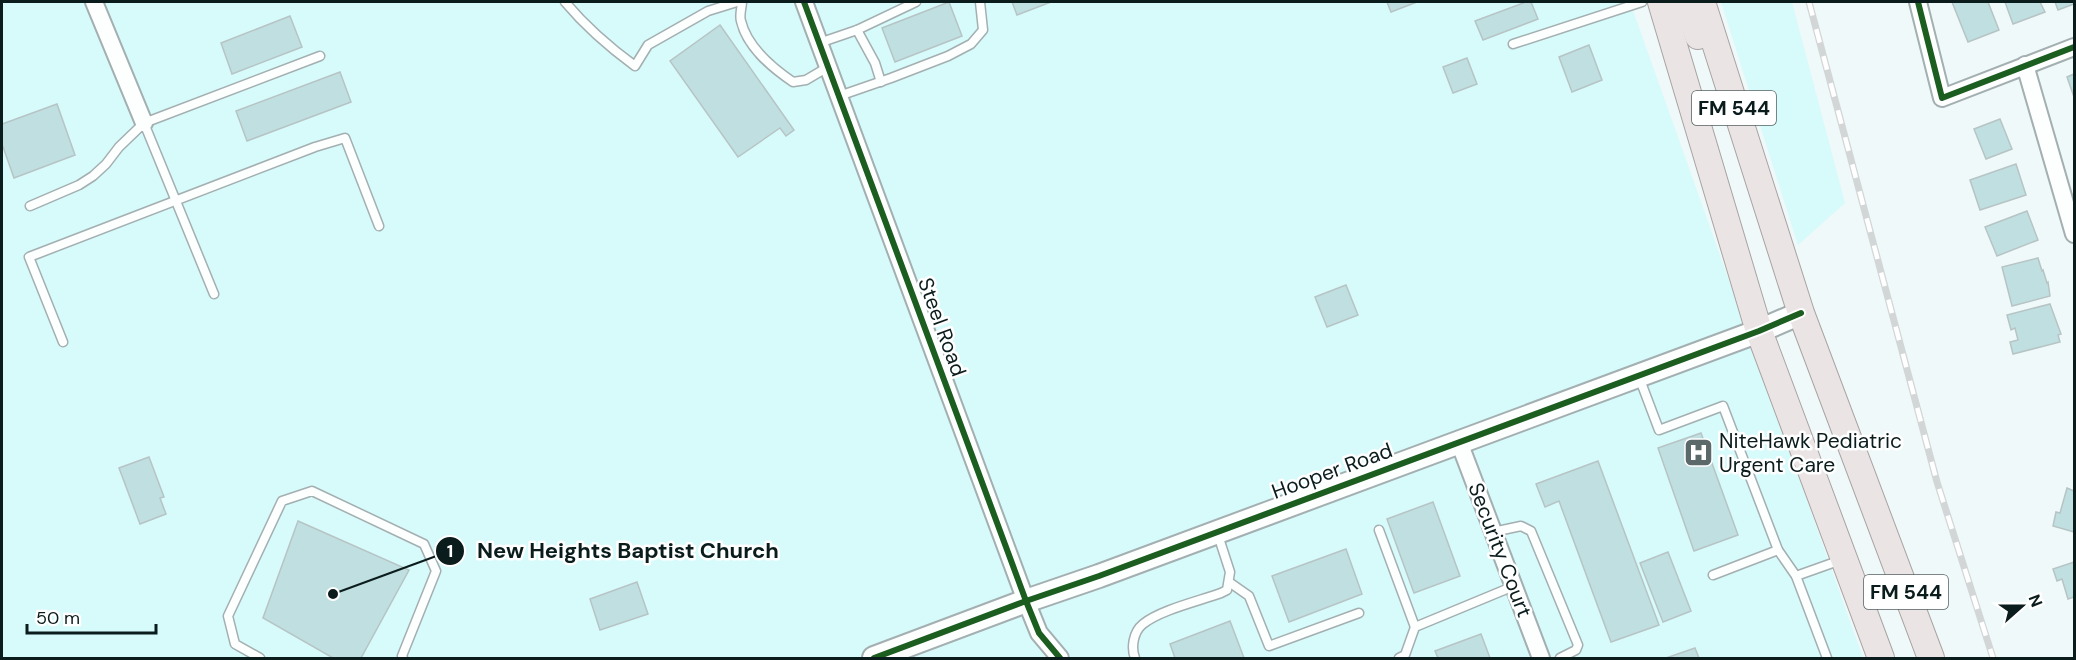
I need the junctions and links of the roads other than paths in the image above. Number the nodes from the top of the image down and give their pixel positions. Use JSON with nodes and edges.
{"nodes":[{"id":1,"x":94,"y":2,"type":"edge"},
{"id":2,"x":566,"y":2,"type":"edge"},
{"id":3,"x":736,"y":2,"type":"edge"},
{"id":4,"x":742,"y":2,"type":"edge"},
{"id":5,"x":804,"y":2,"type":"edge"},
{"id":6,"x":916,"y":2,"type":"edge"},
{"id":7,"x":980,"y":2,"type":"edge"},
{"id":8,"x":1642,"y":2,"type":"edge"},
{"id":9,"x":1661,"y":2,"type":"edge"},
{"id":10,"x":1681,"y":2,"type":"edge"},
{"id":11,"x":1702,"y":2,"type":"edge"},
{"id":12,"x":1918,"y":2,"type":"edge"},
{"id":13,"x":857,"y":30,"type":"junction"},
{"id":14,"x":819,"y":43,"type":"junction"},
{"id":15,"x":1514,"y":44,"type":"dead end"},
{"id":16,"x":2074,"y":47,"type":"edge"},
{"id":17,"x":320,"y":56,"type":"dead end"},
{"id":18,"x":2025,"y":65,"type":"junction"},
{"id":19,"x":828,"y":68,"type":"junction"},
{"id":20,"x":881,"y":82,"type":"junction"},
{"id":21,"x":839,"y":96,"type":"junction"},
{"id":22,"x":1737,"y":117,"type":"junction"},
{"id":23,"x":144,"y":123,"type":"junction"},
{"id":24,"x":175,"y":200,"type":"junction"},
{"id":25,"x":30,"y":206,"type":"dead end"},
{"id":26,"x":379,"y":226,"type":"dead end"},
{"id":27,"x":2074,"y":234,"type":"edge"},
{"id":28,"x":214,"y":294,"type":"dead end"},
{"id":29,"x":1801,"y":313,"type":"junction"},
{"id":30,"x":1759,"y":331,"type":"junction"},
{"id":31,"x":63,"y":342,"type":"dead end"},
{"id":32,"x":1639,"y":375,"type":"junction"},
{"id":33,"x":1459,"y":442,"type":"junction"},
{"id":34,"x":1379,"y":530,"type":"dead end"},
{"id":35,"x":1217,"y":532,"type":"junction"},
{"id":36,"x":1493,"y":532,"type":"junction"},
{"id":37,"x":1778,"y":550,"type":"junction"},
{"id":38,"x":1843,"y":558,"type":"junction"},
{"id":39,"x":1713,"y":575,"type":"dead end"},
{"id":40,"x":1796,"y":576,"type":"junction"},
{"id":41,"x":1229,"y":582,"type":"junction"},
{"id":42,"x":1514,"y":586,"type":"junction"},
{"id":43,"x":1026,"y":601,"type":"junction"},
{"id":44,"x":1359,"y":613,"type":"dead end"},
{"id":45,"x":1415,"y":627,"type":"junction"},
{"id":46,"x":260,"y":658,"type":"edge"},
{"id":47,"x":403,"y":658,"type":"edge"},
{"id":48,"x":877,"y":658,"type":"edge"},
{"id":49,"x":1060,"y":658,"type":"edge"},
{"id":50,"x":1135,"y":658,"type":"edge"},
{"id":51,"x":1399,"y":658,"type":"edge"},
{"id":52,"x":1541,"y":658,"type":"edge"},
{"id":53,"x":1560,"y":658,"type":"edge"},
{"id":54,"x":1827,"y":658,"type":"edge"},
{"id":55,"x":1881,"y":658,"type":"edge"},
{"id":56,"x":1931,"y":658,"type":"edge"}],
"edges":[{"from":1,"to":23,"type":"street"},
{"from":2,"to":3,"type":"lane"},
{"from":4,"to":19,"type":"lane"},
{"from":5,"to":14,"type":"street","name":"Steel Road"},
{"from":6,"to":13,"type":"lane"},
{"from":7,"to":20,"type":"lane"},
{"from":8,"to":15,"type":"lane"},
{"from":9,"to":30,"type":"main road","name":"FM 544","number":"FM 544"},
{"from":10,"to":22,"type":"main road"},
{"from":11,"to":22,"type":"main road","name":"FM 544","number":"FM 544"},
{"from":12,"to":18,"type":"street"},
{"from":13,"to":14,"type":"lane"},
{"from":13,"to":20,"type":"lane"},
{"from":14,"to":19,"type":"street","name":"Steel Road"},
{"from":16,"to":18,"type":"street"},
{"from":17,"to":23,"type":"lane"},
{"from":18,"to":27,"type":"street"},
{"from":19,"to":21,"type":"street","name":"Steel Road"},
{"from":20,"to":21,"type":"lane"},
{"from":21,"to":43,"type":"street","name":"Steel Road"},
{"from":22,"to":29,"type":"main road","name":"FM 544","number":"FM 544"},
{"from":23,"to":24,"type":"lane"},
{"from":23,"to":25,"type":"lane"},
{"from":24,"to":26,"type":"lane"},
{"from":24,"to":28,"type":"lane"},
{"from":24,"to":31,"type":"lane"},
{"from":29,"to":30,"type":"street","name":"Hooper Road"},
{"from":29,"to":56,"type":"main road","name":"FM 544","number":"FM 544"},
{"from":30,"to":32,"type":"street","name":"Hooper Road"},
{"from":30,"to":38,"type":"main road","name":"FM 544","number":"FM 544"},
{"from":32,"to":33,"type":"street","name":"Hooper Road"},
{"from":32,"to":37,"type":"lane"},
{"from":33,"to":35,"type":"street","name":"Hooper Road"},
{"from":33,"to":36,"type":"street","name":"Security Court"},
{"from":34,"to":45,"type":"lane"},
{"from":35,"to":41,"type":"lane"},
{"from":35,"to":43,"type":"street","name":"Hooper Road"},
{"from":36,"to":42,"type":"street","name":"Security Court"},
{"from":36,"to":53,"type":"lane"},
{"from":37,"to":39,"type":"lane"},
{"from":37,"to":40,"type":"lane"},
{"from":38,"to":40,"type":"lane"},
{"from":38,"to":55,"type":"main road","name":"FM 544","number":"FM 544"},
{"from":40,"to":54,"type":"lane"},
{"from":41,"to":44,"type":"lane"},
{"from":41,"to":50,"type":"lane"},
{"from":42,"to":45,"type":"lane"},
{"from":42,"to":52,"type":"street","name":"Security Court"},
{"from":43,"to":48,"type":"street","name":"Hooper Road"},
{"from":43,"to":49,"type":"street","name":"Steel Road"},
{"from":45,"to":51,"type":"lane"},
{"from":46,"to":47,"type":"lane"}]}
